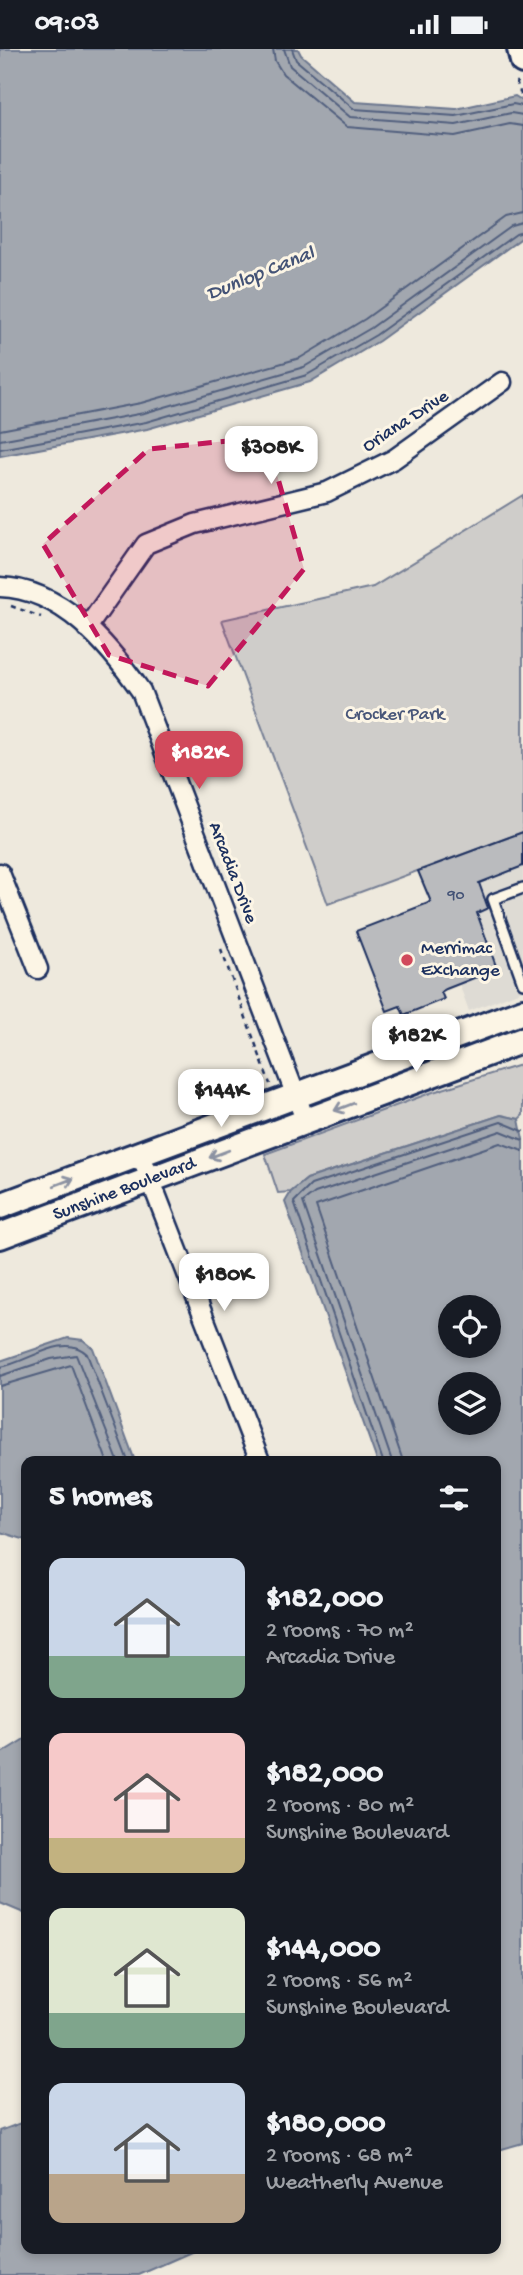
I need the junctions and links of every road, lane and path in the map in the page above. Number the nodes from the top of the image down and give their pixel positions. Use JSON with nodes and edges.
{"nodes":[{"id":1,"x":520,"y":49,"type":"edge"},
{"id":2,"x":520,"y":71,"type":"edge"},
{"id":3,"x":523,"y":100,"type":"edge"},
{"id":4,"x":502,"y":382,"type":"dead end"},
{"id":5,"x":2,"y":595,"type":"edge"},
{"id":6,"x":50,"y":621,"type":"dead end"},
{"id":7,"x":87,"y":628,"type":"junction"},
{"id":8,"x":0,"y":873,"type":"edge"},
{"id":9,"x":523,"y":888,"type":"edge"},
{"id":10,"x":217,"y":940,"type":"dead end"},
{"id":11,"x":38,"y":969,"type":"dead end"},
{"id":12,"x":523,"y":983,"type":"edge"},
{"id":13,"x":523,"y":1011,"type":"edge"},
{"id":14,"x":523,"y":1040,"type":"edge"},
{"id":15,"x":266,"y":1092,"type":"dead end"},
{"id":16,"x":294,"y":1095,"type":"junction"},
{"id":17,"x":306,"y":1122,"type":"junction"},
{"id":18,"x":140,"y":1153,"type":"junction"},
{"id":19,"x":152,"y":1179,"type":"junction"},
{"id":20,"x":0,"y":1206,"type":"edge"},
{"id":21,"x":0,"y":1236,"type":"edge"},
{"id":22,"x":258,"y":1456,"type":"edge"}],
"edges":[{"from":1,"to":2,"type":"main road"},
{"from":2,"to":3,"type":"path"},
{"from":4,"to":7,"type":"street","name":"Oriana Drive"},
{"from":5,"to":6,"type":"path"},
{"from":5,"to":7,"type":"street","name":"Arcadia Drive"},
{"from":7,"to":16,"type":"street","name":"Arcadia Drive"},
{"from":8,"to":11,"type":"street"},
{"from":9,"to":12,"type":"lane"},
{"from":10,"to":15,"type":"path"},
{"from":13,"to":16,"type":"main road","name":"Sunshine Boulevard"},
{"from":14,"to":17,"type":"main road","name":"Sunshine Boulevard","one_way":true},
{"from":16,"to":17,"type":"street","name":"Arcadia Drive"},
{"from":16,"to":18,"type":"main road","name":"Sunshine Boulevard"},
{"from":17,"to":19,"type":"main road","name":"Sunshine Boulevard","one_way":true},
{"from":18,"to":19,"type":"street"},
{"from":20,"to":18,"type":"main road","name":"Sunshine Boulevard","one_way":true},
{"from":19,"to":21,"type":"main road","name":"Sunshine Boulevard"},
{"from":19,"to":22,"type":"street"}]}
